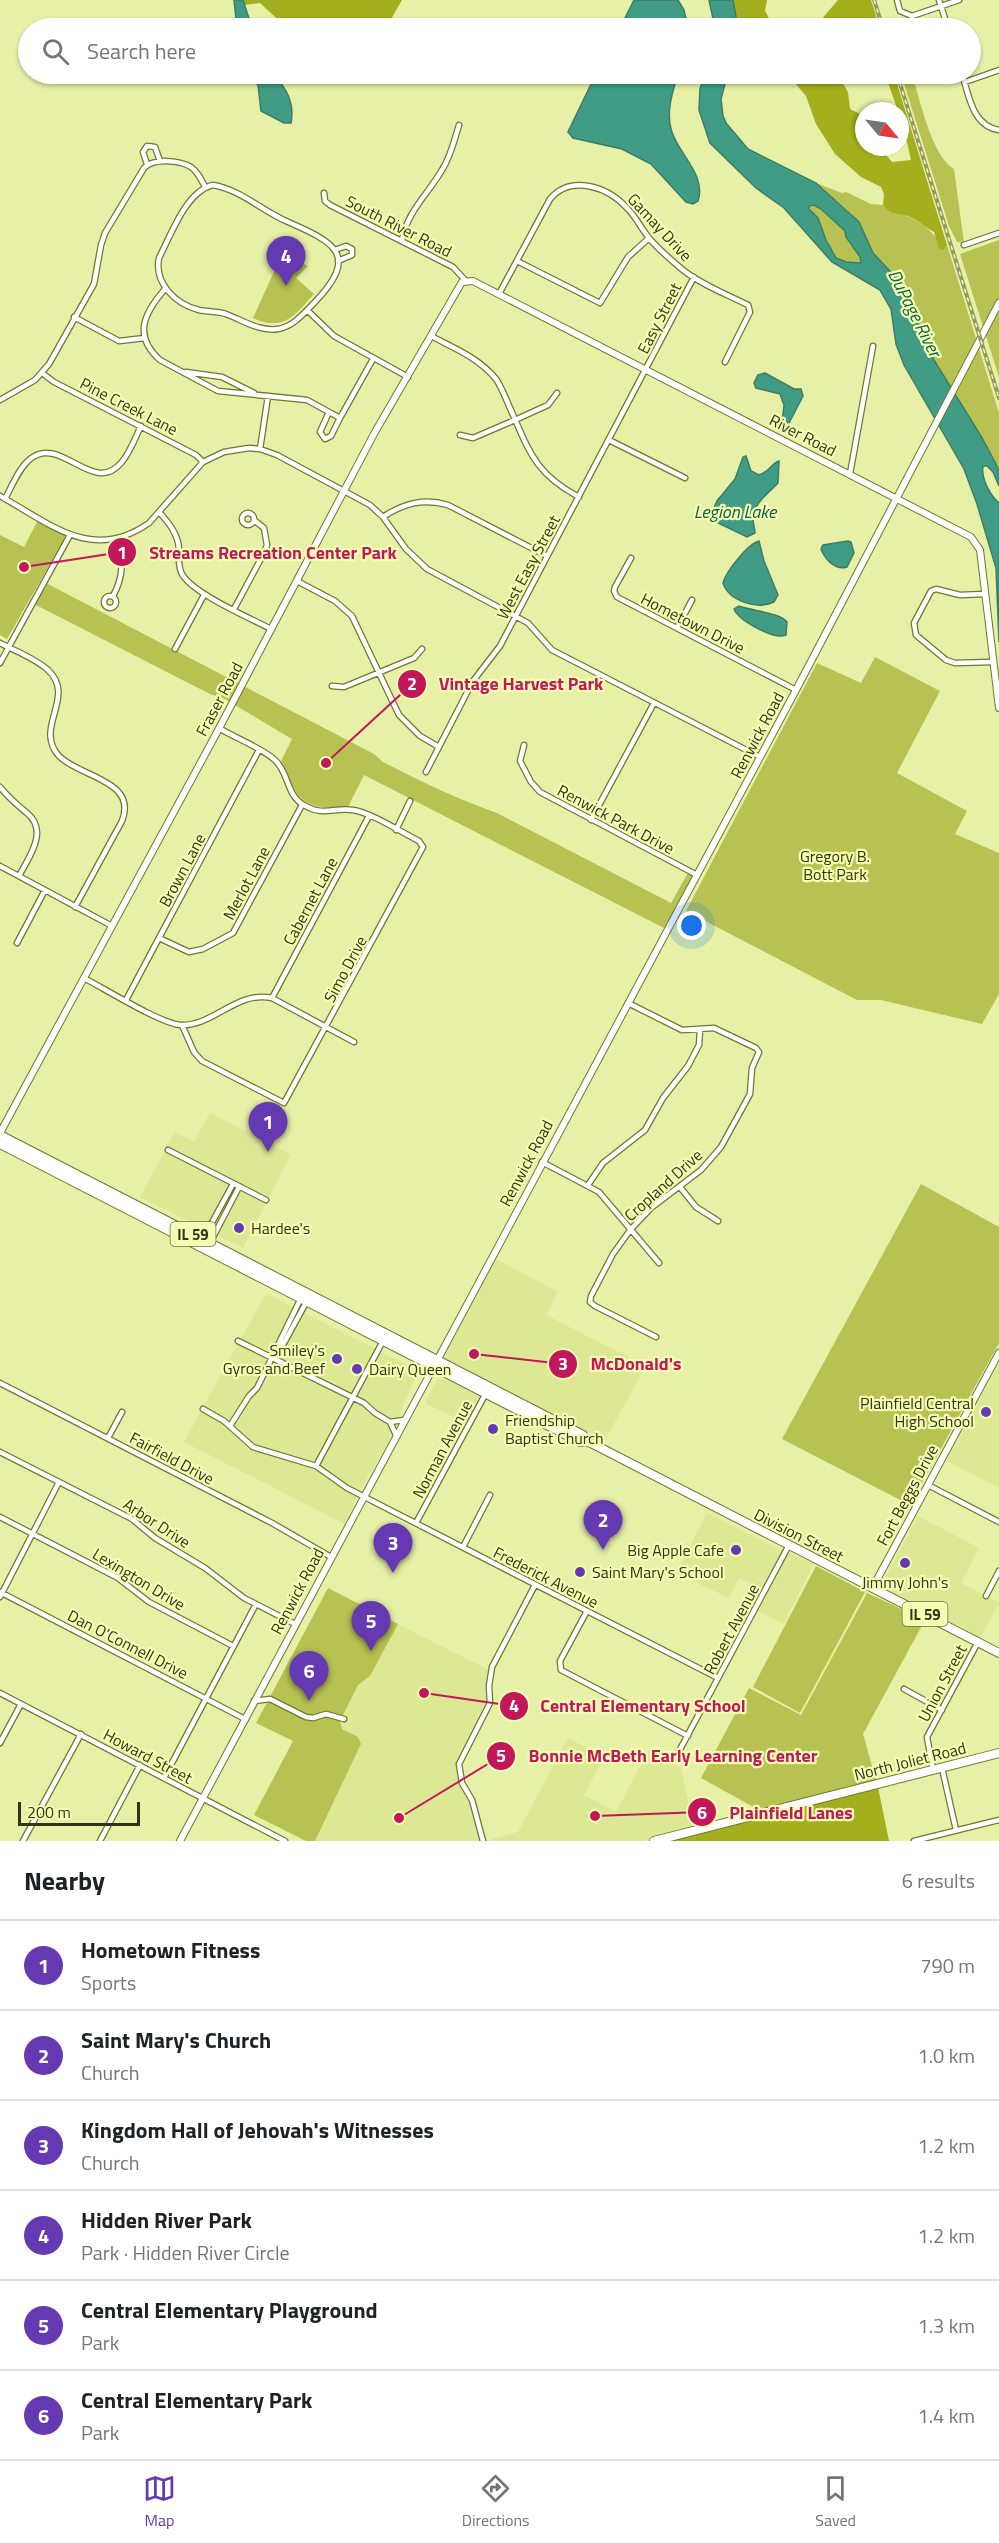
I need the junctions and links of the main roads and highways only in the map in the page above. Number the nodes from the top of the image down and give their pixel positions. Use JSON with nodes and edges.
{"nodes":[{"id":1,"x":0,"y":1134,"type":"edge"},
{"id":2,"x":0,"y":1144,"type":"edge"},
{"id":3,"x":204,"y":1245,"type":"junction"},
{"id":4,"x":305,"y":1297,"type":"junction"},
{"id":5,"x":435,"y":1363,"type":"junction"},
{"id":6,"x":999,"y":1653,"type":"edge"},
{"id":7,"x":999,"y":1753,"type":"edge"},
{"id":8,"x":654,"y":1841,"type":"edge"}],
"edges":[{"from":1,"to":3,"type":"main road","number":"IL 59"},
{"from":2,"to":3,"type":"main road","number":"IL 59"},
{"from":3,"to":4,"type":"main road","number":"IL 59"},
{"from":4,"to":5,"type":"main road","number":"IL 59"},
{"from":4,"to":5,"type":"main road","number":"IL 59"},
{"from":5,"to":6,"type":"main road","name":"Division Street","number":"IL 59"},
{"from":7,"to":8,"type":"main road","name":"North Joliet Road"}]}
